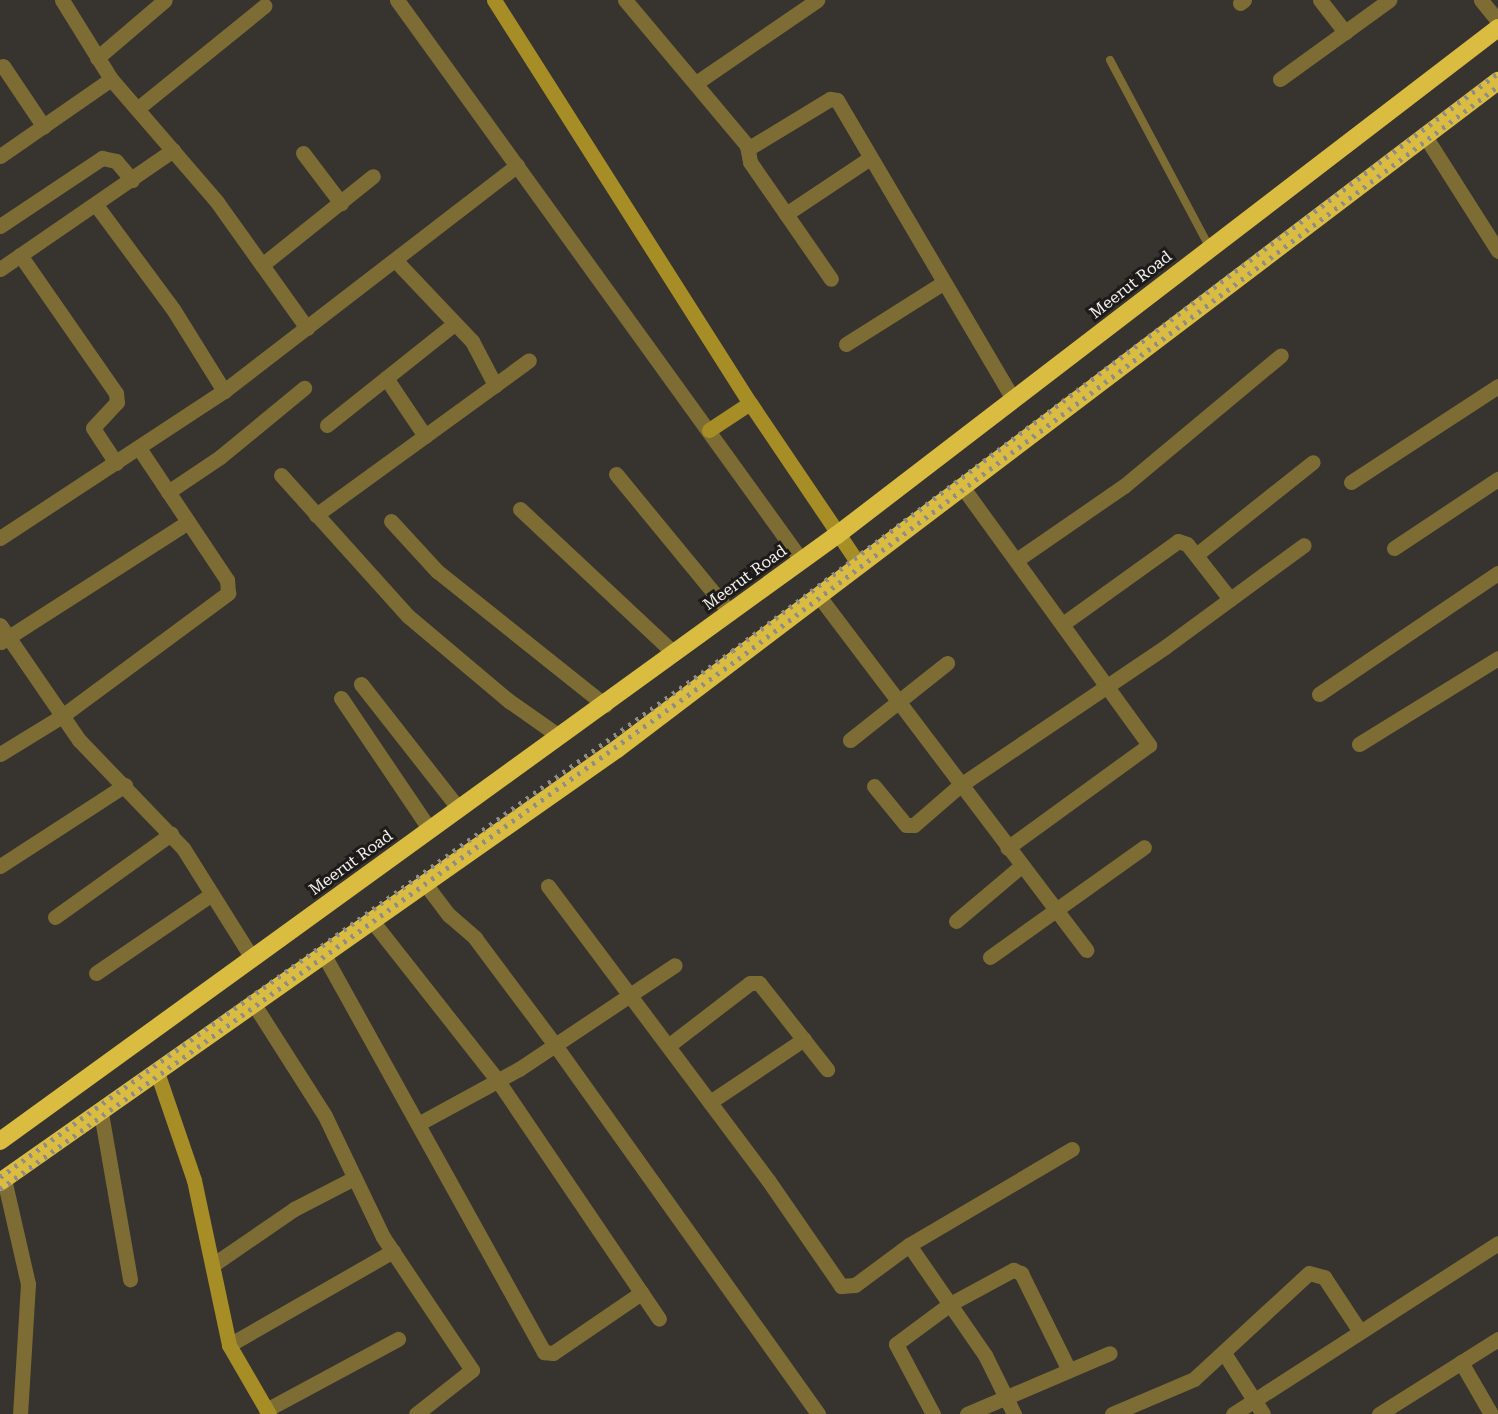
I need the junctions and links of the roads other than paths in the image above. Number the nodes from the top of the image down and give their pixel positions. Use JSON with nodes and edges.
{"nodes":[{"id":1,"x":62,"y":0,"type":"edge"},
{"id":2,"x":165,"y":0,"type":"edge"},
{"id":3,"x":397,"y":0,"type":"edge"},
{"id":4,"x":495,"y":0,"type":"edge"},
{"id":5,"x":625,"y":0,"type":"edge"},
{"id":6,"x":817,"y":0,"type":"edge"},
{"id":7,"x":1320,"y":0,"type":"edge"},
{"id":8,"x":1389,"y":0,"type":"edge"},
{"id":9,"x":1481,"y":0,"type":"edge"},
{"id":10,"x":264,"y":6,"type":"dead end"},
{"id":11,"x":1498,"y":21,"type":"edge"},
{"id":12,"x":1498,"y":28,"type":"edge"},
{"id":13,"x":1345,"y":32,"type":"junction"},
{"id":14,"x":97,"y":58,"type":"junction"},
{"id":15,"x":1110,"y":60,"type":"dead end"},
{"id":16,"x":3,"y":66,"type":"dead end"},
{"id":17,"x":111,"y":79,"type":"junction"},
{"id":18,"x":1280,"y":79,"type":"dead end"},
{"id":19,"x":1498,"y":81,"type":"edge"},
{"id":20,"x":696,"y":83,"type":"junction"},
{"id":21,"x":137,"y":109,"type":"junction"},
{"id":22,"x":44,"y":127,"type":"junction"},
{"id":23,"x":1425,"y":136,"type":"junction"},
{"id":24,"x":747,"y":146,"type":"junction"},
{"id":25,"x":173,"y":150,"type":"junction"},
{"id":26,"x":303,"y":153,"type":"dead end"},
{"id":27,"x":0,"y":156,"type":"edge"},
{"id":28,"x":870,"y":158,"type":"junction"},
{"id":29,"x":517,"y":165,"type":"junction"},
{"id":30,"x":373,"y":176,"type":"dead end"},
{"id":31,"x":132,"y":180,"type":"junction"},
{"id":32,"x":341,"y":203,"type":"junction"},
{"id":33,"x":96,"y":205,"type":"junction"},
{"id":34,"x":786,"y":214,"type":"junction"},
{"id":35,"x":0,"y":226,"type":"edge"},
{"id":36,"x":1210,"y":248,"type":"junction"},
{"id":37,"x":1498,"y":251,"type":"edge"},
{"id":38,"x":20,"y":255,"type":"junction"},
{"id":39,"x":395,"y":260,"type":"junction"},
{"id":40,"x":262,"y":265,"type":"junction"},
{"id":41,"x":0,"y":269,"type":"edge"},
{"id":42,"x":831,"y":279,"type":"dead end"},
{"id":43,"x":943,"y":283,"type":"junction"},
{"id":44,"x":454,"y":324,"type":"junction"},
{"id":45,"x":307,"y":328,"type":"junction"},
{"id":46,"x":846,"y":344,"type":"dead end"},
{"id":47,"x":1281,"y":355,"type":"dead end"},
{"id":48,"x":529,"y":360,"type":"dead end"},
{"id":49,"x":386,"y":378,"type":"junction"},
{"id":50,"x":495,"y":385,"type":"junction"},
{"id":51,"x":1498,"y":386,"type":"edge"},
{"id":52,"x":304,"y":388,"type":"dead end"},
{"id":53,"x":224,"y":391,"type":"junction"},
{"id":54,"x":1014,"y":400,"type":"junction"},
{"id":55,"x":750,"y":403,"type":"junction"},
{"id":56,"x":327,"y":425,"type":"dead end"},
{"id":57,"x":709,"y":430,"type":"junction"},
{"id":58,"x":425,"y":436,"type":"junction"},
{"id":59,"x":139,"y":448,"type":"junction"},
{"id":60,"x":116,"y":462,"type":"junction"},
{"id":61,"x":1312,"y":462,"type":"dead end"},
{"id":62,"x":616,"y":474,"type":"dead end"},
{"id":63,"x":281,"y":475,"type":"dead end"},
{"id":64,"x":1498,"y":478,"type":"edge"},
{"id":65,"x":1351,"y":482,"type":"dead end"},
{"id":66,"x":962,"y":485,"type":"junction"},
{"id":67,"x":168,"y":492,"type":"junction"},
{"id":68,"x":520,"y":509,"type":"dead end"},
{"id":69,"x":316,"y":515,"type":"junction"},
{"id":70,"x":392,"y":521,"type":"dead end"},
{"id":71,"x":188,"y":522,"type":"junction"},
{"id":72,"x":837,"y":535,"type":"junction"},
{"id":73,"x":0,"y":538,"type":"edge"},
{"id":74,"x":1304,"y":544,"type":"dead end"},
{"id":75,"x":1394,"y":548,"type":"dead end"},
{"id":76,"x":1196,"y":555,"type":"junction"},
{"id":77,"x":1018,"y":560,"type":"junction"},
{"id":78,"x":802,"y":561,"type":"junction"},
{"id":79,"x":858,"y":563,"type":"junction"},
{"id":80,"x":1498,"y":573,"type":"edge"},
{"id":81,"x":818,"y":595,"type":"junction"},
{"id":82,"x":1230,"y":599,"type":"junction"},
{"id":83,"x":730,"y":613,"type":"junction"},
{"id":84,"x":1064,"y":623,"type":"junction"},
{"id":85,"x":2,"y":635,"type":"edge"},
{"id":86,"x":674,"y":653,"type":"junction"},
{"id":87,"x":1498,"y":658,"type":"edge"},
{"id":88,"x":946,"y":663,"type":"dead end"},
{"id":89,"x":361,"y":684,"type":"dead end"},
{"id":90,"x":1107,"y":685,"type":"junction"},
{"id":91,"x":1319,"y":694,"type":"dead end"},
{"id":92,"x":341,"y":698,"type":"dead end"},
{"id":93,"x":896,"y":704,"type":"junction"},
{"id":94,"x":605,"y":705,"type":"junction"},
{"id":95,"x":62,"y":717,"type":"junction"},
{"id":96,"x":560,"y":736,"type":"junction"},
{"id":97,"x":850,"y":740,"type":"dead end"},
{"id":98,"x":1359,"y":744,"type":"dead end"},
{"id":99,"x":0,"y":754,"type":"edge"},
{"id":100,"x":125,"y":785,"type":"junction"},
{"id":101,"x":874,"y":786,"type":"dead end"},
{"id":102,"x":959,"y":786,"type":"junction"},
{"id":103,"x":459,"y":809,"type":"junction"},
{"id":104,"x":430,"y":830,"type":"junction"},
{"id":105,"x":171,"y":834,"type":"junction"},
{"id":106,"x":1144,"y":847,"type":"dead end"},
{"id":107,"x":1007,"y":848,"type":"junction"},
{"id":108,"x":0,"y":866,"type":"edge"},
{"id":109,"x":1021,"y":866,"type":"junction"},
{"id":110,"x":426,"y":885,"type":"junction"},
{"id":111,"x":548,"y":886,"type":"dead end"},
{"id":112,"x":212,"y":894,"type":"junction"},
{"id":113,"x":1054,"y":909,"type":"junction"},
{"id":114,"x":55,"y":917,"type":"dead end"},
{"id":115,"x":956,"y":921,"type":"dead end"},
{"id":116,"x":373,"y":922,"type":"junction"},
{"id":117,"x":1086,"y":950,"type":"dead end"},
{"id":118,"x":325,"y":957,"type":"junction"},
{"id":119,"x":990,"y":957,"type":"dead end"},
{"id":120,"x":252,"y":958,"type":"junction"},
{"id":121,"x":675,"y":965,"type":"dead end"},
{"id":122,"x":96,"y":973,"type":"dead end"},
{"id":123,"x":630,"y":996,"type":"junction"},
{"id":124,"x":255,"y":1006,"type":"junction"},
{"id":125,"x":804,"y":1039,"type":"junction"},
{"id":126,"x":555,"y":1045,"type":"junction"},
{"id":127,"x":668,"y":1046,"type":"junction"},
{"id":128,"x":826,"y":1069,"type":"dead end"},
{"id":129,"x":158,"y":1075,"type":"junction"},
{"id":130,"x":498,"y":1081,"type":"junction"},
{"id":131,"x":710,"y":1102,"type":"junction"},
{"id":132,"x":101,"y":1113,"type":"junction"},
{"id":133,"x":417,"y":1124,"type":"junction"},
{"id":134,"x":1,"y":1137,"type":"edge"},
{"id":135,"x":1071,"y":1149,"type":"dead end"},
{"id":136,"x":354,"y":1178,"type":"junction"},
{"id":137,"x":2,"y":1180,"type":"edge"},
{"id":138,"x":1498,"y":1243,"type":"edge"},
{"id":139,"x":909,"y":1245,"type":"junction"},
{"id":140,"x":393,"y":1251,"type":"junction"},
{"id":141,"x":214,"y":1264,"type":"junction"},
{"id":142,"x":130,"y":1280,"type":"dead end"},
{"id":143,"x":641,"y":1293,"type":"junction"},
{"id":144,"x":950,"y":1304,"type":"junction"},
{"id":145,"x":659,"y":1319,"type":"dead end"},
{"id":146,"x":1359,"y":1330,"type":"junction"},
{"id":147,"x":398,"y":1339,"type":"dead end"},
{"id":148,"x":1498,"y":1339,"type":"edge"},
{"id":149,"x":230,"y":1345,"type":"junction"},
{"id":150,"x":1110,"y":1353,"type":"dead end"},
{"id":151,"x":1224,"y":1353,"type":"junction"},
{"id":152,"x":1461,"y":1362,"type":"junction"},
{"id":153,"x":1069,"y":1370,"type":"junction"},
{"id":154,"x":1007,"y":1397,"type":"junction"},
{"id":155,"x":1254,"y":1400,"type":"junction"},
{"id":156,"x":1491,"y":1411,"type":"edge"},
{"id":157,"x":268,"y":1412,"type":"edge"},
{"id":158,"x":20,"y":1414,"type":"edge"},
{"id":159,"x":416,"y":1414,"type":"edge"},
{"id":160,"x":818,"y":1414,"type":"edge"},
{"id":161,"x":933,"y":1414,"type":"edge"},
{"id":162,"x":968,"y":1414,"type":"edge"},
{"id":163,"x":1014,"y":1414,"type":"edge"},
{"id":164,"x":1112,"y":1414,"type":"edge"},
{"id":165,"x":1233,"y":1414,"type":"edge"},
{"id":166,"x":1263,"y":1414,"type":"edge"},
{"id":167,"x":1378,"y":1414,"type":"edge"}],
"edges":[{"from":1,"to":14,"type":"street"},
{"from":2,"to":14,"type":"street"},
{"from":3,"to":29,"type":"street"},
{"from":4,"to":55,"type":"street"},
{"from":5,"to":20,"type":"street"},
{"from":6,"to":20,"type":"street"},
{"from":7,"to":13,"type":"street"},
{"from":8,"to":13,"type":"street"},
{"from":9,"to":11,"type":"street"},
{"from":10,"to":21,"type":"street"},
{"from":12,"to":36,"type":"highway","name":"Meerut Road"},
{"from":13,"to":18,"type":"street"},
{"from":14,"to":17,"type":"street"},
{"from":15,"to":36,"type":"lane"},
{"from":16,"to":22,"type":"street"},
{"from":17,"to":21,"type":"street"},
{"from":17,"to":22,"type":"street"},
{"from":19,"to":23,"type":"highway"},
{"from":20,"to":24,"type":"street"},
{"from":21,"to":25,"type":"street"},
{"from":22,"to":27,"type":"street"},
{"from":23,"to":37,"type":"street"},
{"from":23,"to":66,"type":"highway"},
{"from":24,"to":28,"type":"street"},
{"from":24,"to":34,"type":"street"},
{"from":25,"to":31,"type":"street"},
{"from":25,"to":40,"type":"street"},
{"from":26,"to":32,"type":"street"},
{"from":28,"to":34,"type":"street"},
{"from":28,"to":43,"type":"street"},
{"from":29,"to":39,"type":"street"},
{"from":29,"to":57,"type":"street"},
{"from":30,"to":32,"type":"street"},
{"from":31,"to":33,"type":"street"},
{"from":31,"to":35,"type":"street"},
{"from":32,"to":40,"type":"street"},
{"from":33,"to":38,"type":"street"},
{"from":33,"to":53,"type":"street"},
{"from":34,"to":42,"type":"street"},
{"from":36,"to":54,"type":"highway","name":"Meerut Road"},
{"from":38,"to":41,"type":"street"},
{"from":38,"to":60,"type":"street"},
{"from":39,"to":44,"type":"street"},
{"from":39,"to":45,"type":"street"},
{"from":40,"to":45,"type":"street"},
{"from":43,"to":46,"type":"street"},
{"from":43,"to":54,"type":"street"},
{"from":44,"to":49,"type":"street"},
{"from":44,"to":50,"type":"street"},
{"from":45,"to":53,"type":"street"},
{"from":47,"to":77,"type":"street"},
{"from":48,"to":50,"type":"street"},
{"from":49,"to":56,"type":"street"},
{"from":49,"to":58,"type":"street"},
{"from":50,"to":58,"type":"street"},
{"from":51,"to":65,"type":"street"},
{"from":52,"to":67,"type":"street"},
{"from":53,"to":59,"type":"street"},
{"from":54,"to":72,"type":"highway","name":"Meerut Road"},
{"from":55,"to":57,"type":"street"},
{"from":55,"to":72,"type":"street"},
{"from":57,"to":78,"type":"street"},
{"from":58,"to":69,"type":"street"},
{"from":59,"to":60,"type":"street"},
{"from":59,"to":67,"type":"street"},
{"from":60,"to":73,"type":"street"},
{"from":61,"to":76,"type":"street"},
{"from":62,"to":83,"type":"street"},
{"from":63,"to":69,"type":"street"},
{"from":64,"to":75,"type":"street"},
{"from":66,"to":77,"type":"street"},
{"from":66,"to":79,"type":"highway"},
{"from":67,"to":71,"type":"street"},
{"from":68,"to":86,"type":"street"},
{"from":69,"to":96,"type":"street"},
{"from":70,"to":94,"type":"street"},
{"from":71,"to":85,"type":"street"},
{"from":71,"to":95,"type":"street"},
{"from":72,"to":78,"type":"highway","name":"Meerut Road"},
{"from":72,"to":79,"type":"street"},
{"from":74,"to":82,"type":"street"},
{"from":76,"to":82,"type":"street"},
{"from":76,"to":84,"type":"street"},
{"from":77,"to":84,"type":"street"},
{"from":78,"to":83,"type":"highway","name":"Meerut Road"},
{"from":79,"to":81,"type":"highway"},
{"from":80,"to":91,"type":"street"},
{"from":81,"to":93,"type":"street"},
{"from":81,"to":110,"type":"highway"},
{"from":82,"to":90,"type":"street"},
{"from":83,"to":86,"type":"highway","name":"Meerut Road"},
{"from":84,"to":90,"type":"street"},
{"from":85,"to":95,"type":"street"},
{"from":86,"to":94,"type":"highway","name":"Meerut Road"},
{"from":87,"to":98,"type":"street"},
{"from":88,"to":93,"type":"street"},
{"from":89,"to":103,"type":"street"},
{"from":90,"to":102,"type":"street"},
{"from":90,"to":107,"type":"street"},
{"from":92,"to":104,"type":"street"},
{"from":93,"to":97,"type":"street"},
{"from":93,"to":102,"type":"street"},
{"from":94,"to":96,"type":"highway","name":"Meerut Road"},
{"from":95,"to":99,"type":"street"},
{"from":95,"to":100,"type":"street"},
{"from":96,"to":103,"type":"highway","name":"Meerut Road"},
{"from":100,"to":105,"type":"street"},
{"from":100,"to":108,"type":"street"},
{"from":101,"to":102,"type":"street"},
{"from":102,"to":107,"type":"street"},
{"from":103,"to":104,"type":"highway","name":"Meerut Road"},
{"from":104,"to":120,"type":"highway","name":"Meerut Road"},
{"from":105,"to":112,"type":"street"},
{"from":105,"to":114,"type":"street"},
{"from":106,"to":113,"type":"street"},
{"from":107,"to":109,"type":"street"},
{"from":109,"to":113,"type":"street"},
{"from":109,"to":115,"type":"street"},
{"from":110,"to":116,"type":"highway"},
{"from":110,"to":126,"type":"street"},
{"from":111,"to":123,"type":"street"},
{"from":112,"to":120,"type":"street"},
{"from":112,"to":122,"type":"street"},
{"from":113,"to":117,"type":"street"},
{"from":113,"to":119,"type":"street"},
{"from":116,"to":118,"type":"highway"},
{"from":116,"to":130,"type":"street"},
{"from":118,"to":124,"type":"highway"},
{"from":118,"to":133,"type":"street"},
{"from":120,"to":134,"type":"highway","name":"Meerut Road"},
{"from":121,"to":123,"type":"street"},
{"from":123,"to":126,"type":"street"},
{"from":123,"to":127,"type":"street"},
{"from":124,"to":129,"type":"highway"},
{"from":124,"to":136,"type":"street"},
{"from":125,"to":127,"type":"street"},
{"from":125,"to":128,"type":"street"},
{"from":125,"to":131,"type":"street"},
{"from":126,"to":130,"type":"street"},
{"from":126,"to":160,"type":"street"},
{"from":127,"to":131,"type":"street"},
{"from":129,"to":132,"type":"highway"},
{"from":129,"to":141,"type":"street"},
{"from":130,"to":133,"type":"street"},
{"from":130,"to":143,"type":"street"},
{"from":131,"to":139,"type":"street"},
{"from":132,"to":137,"type":"highway"},
{"from":132,"to":142,"type":"street"},
{"from":133,"to":143,"type":"street"},
{"from":135,"to":139,"type":"street"},
{"from":136,"to":140,"type":"street"},
{"from":136,"to":141,"type":"street"},
{"from":137,"to":158,"type":"street"},
{"from":138,"to":146,"type":"street"},
{"from":139,"to":144,"type":"street"},
{"from":140,"to":149,"type":"street"},
{"from":140,"to":159,"type":"street"},
{"from":141,"to":149,"type":"street"},
{"from":143,"to":145,"type":"street"},
{"from":144,"to":153,"type":"street"},
{"from":144,"to":154,"type":"street"},
{"from":144,"to":161,"type":"street"},
{"from":146,"to":151,"type":"street"},
{"from":146,"to":155,"type":"street"},
{"from":147,"to":157,"type":"street"},
{"from":148,"to":152,"type":"street"},
{"from":149,"to":157,"type":"street"},
{"from":150,"to":153,"type":"street"},
{"from":151,"to":155,"type":"street"},
{"from":151,"to":164,"type":"street"},
{"from":152,"to":156,"type":"street"},
{"from":152,"to":167,"type":"street"},
{"from":153,"to":154,"type":"street"},
{"from":154,"to":162,"type":"street"},
{"from":154,"to":163,"type":"street"},
{"from":155,"to":165,"type":"street"},
{"from":155,"to":166,"type":"street"}]}
